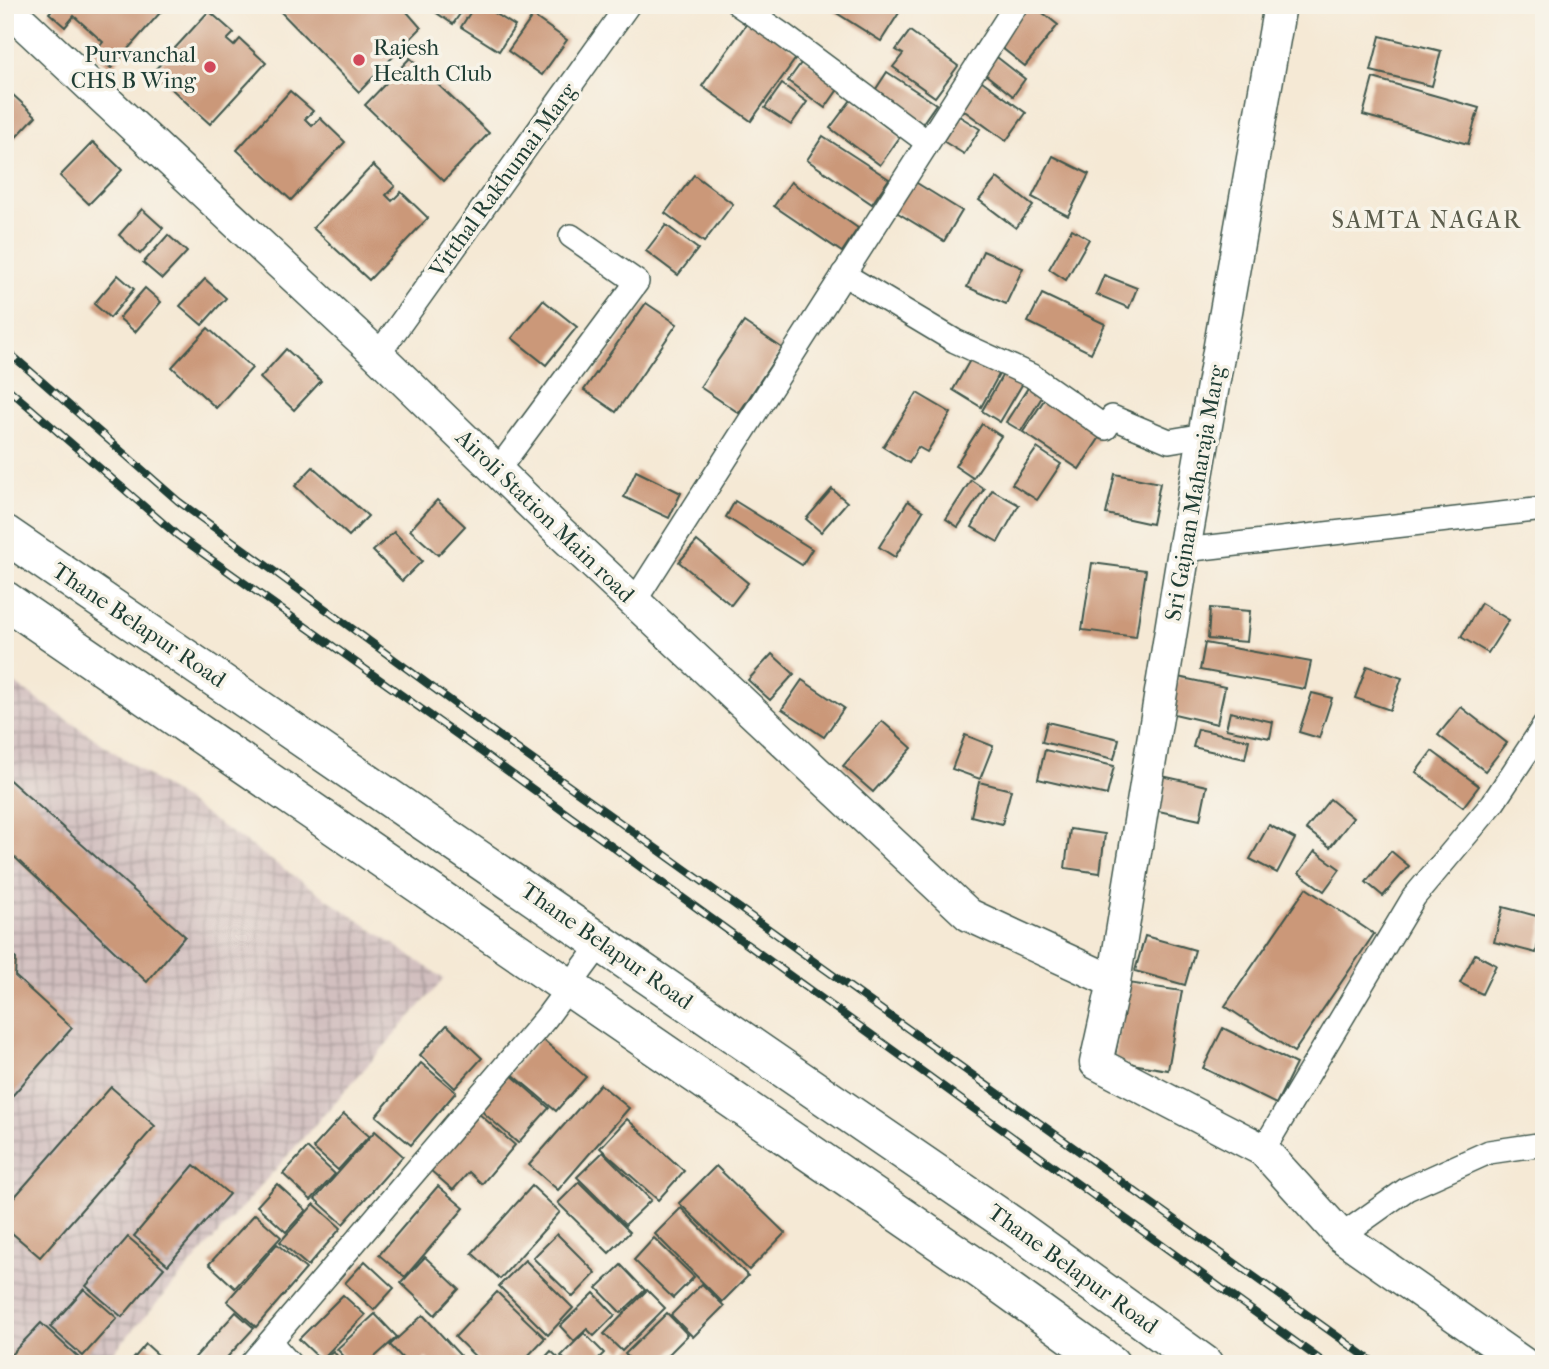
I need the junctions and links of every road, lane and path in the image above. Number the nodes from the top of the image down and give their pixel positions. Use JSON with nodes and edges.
{"nodes":[{"id":1,"x":628,"y":5,"type":"edge"},
{"id":2,"x":738,"y":5,"type":"edge"},
{"id":3,"x":1016,"y":5,"type":"edge"},
{"id":4,"x":1280,"y":5,"type":"edge"},
{"id":5,"x":16,"y":10,"type":"edge"},
{"id":6,"x":927,"y":142,"type":"junction"},
{"id":7,"x":571,"y":236,"type":"dead end"},
{"id":8,"x":844,"y":274,"type":"junction"},
{"id":9,"x":378,"y":355,"type":"junction"},
{"id":10,"x":1205,"y":435,"type":"junction"},
{"id":11,"x":497,"y":471,"type":"junction"},
{"id":12,"x":1544,"y":509,"type":"edge"},
{"id":13,"x":5,"y":534,"type":"edge"},
{"id":14,"x":1184,"y":550,"type":"junction"},
{"id":15,"x":5,"y":600,"type":"edge"},
{"id":16,"x":634,"y":602,"type":"junction"},
{"id":17,"x":1544,"y":726,"type":"edge"},
{"id":18,"x":602,"y":942,"type":"junction"},
{"id":19,"x":1114,"y":982,"type":"junction"},
{"id":20,"x":571,"y":987,"type":"junction"},
{"id":21,"x":1544,"y":1144,"type":"edge"},
{"id":22,"x":1263,"y":1150,"type":"junction"},
{"id":23,"x":1341,"y":1236,"type":"junction"},
{"id":24,"x":270,"y":1342,"type":"junction"},
{"id":25,"x":251,"y":1364,"type":"edge"},
{"id":26,"x":290,"y":1364,"type":"edge"},
{"id":27,"x":1111,"y":1364,"type":"edge"},
{"id":28,"x":1204,"y":1364,"type":"edge"},
{"id":29,"x":1524,"y":1364,"type":"edge"}],
"edges":[{"from":1,"to":9,"type":"street","name":"Vitthal Rakhumai Marg"},
{"from":2,"to":6,"type":"street"},
{"from":3,"to":6,"type":"street"},
{"from":4,"to":10,"type":"street","name":"Sri Gajnan Maharaja Marg"},
{"from":5,"to":9,"type":"street","name":"Airoli Station Main road"},
{"from":6,"to":8,"type":"street"},
{"from":7,"to":11,"type":"street"},
{"from":8,"to":10,"type":"street"},
{"from":8,"to":16,"type":"street"},
{"from":9,"to":11,"type":"street","name":"Airoli Station Main road"},
{"from":10,"to":14,"type":"street","name":"Sri Gajnan Maharaja Marg"},
{"from":11,"to":16,"type":"street","name":"Airoli Station Main road"},
{"from":12,"to":14,"type":"street"},
{"from":13,"to":18,"type":"main road","name":"Thane Belapur Road"},
{"from":14,"to":19,"type":"street","name":"Sri Gajnan Maharaja Marg"},
{"from":15,"to":20,"type":"main road"},
{"from":16,"to":19,"type":"street","name":"Airoli Station Main road"},
{"from":17,"to":22,"type":"street"},
{"from":18,"to":20,"type":"street"},
{"from":18,"to":28,"type":"main road","name":"Thane Belapur Road"},
{"from":19,"to":22,"type":"street","name":"Sri Gajnan Maharaja Marg"},
{"from":20,"to":24,"type":"street"},
{"from":20,"to":27,"type":"main road"},
{"from":21,"to":23,"type":"street"},
{"from":22,"to":23,"type":"street"},
{"from":23,"to":29,"type":"street"},
{"from":24,"to":25,"type":"street"},
{"from":24,"to":26,"type":"street"}]}
